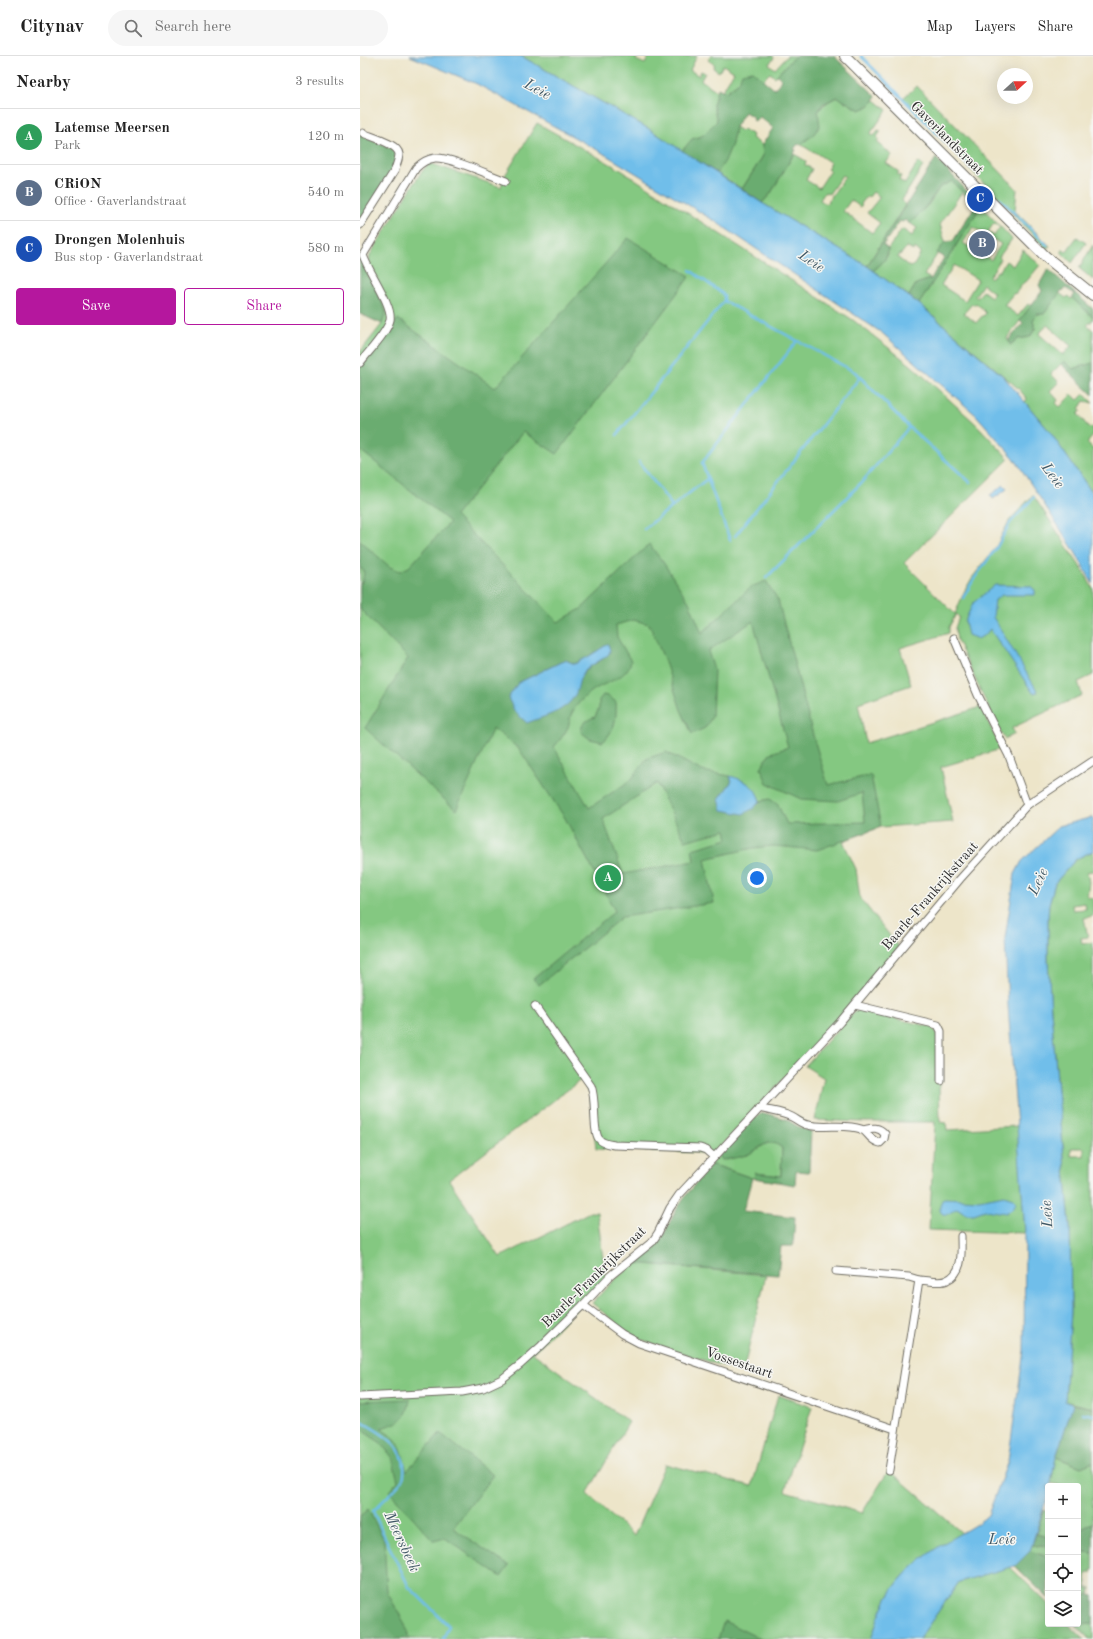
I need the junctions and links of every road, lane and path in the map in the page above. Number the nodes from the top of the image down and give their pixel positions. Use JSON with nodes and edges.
{"nodes":[{"id":1,"x":845,"y":56,"type":"edge"},
{"id":2,"x":363,"y":133,"type":"dead end"},
{"id":3,"x":506,"y":182,"type":"dead end"},
{"id":4,"x":360,"y":225,"type":"edge"},
{"id":5,"x":362,"y":254,"type":"edge"},
{"id":6,"x":1093,"y":295,"type":"edge"},
{"id":7,"x":360,"y":362,"type":"edge"},
{"id":8,"x":954,"y":638,"type":"dead end"},
{"id":9,"x":1093,"y":761,"type":"edge"},
{"id":10,"x":1027,"y":805,"type":"junction"},
{"id":11,"x":855,"y":1005,"type":"junction"},
{"id":12,"x":535,"y":1006,"type":"dead end"},
{"id":13,"x":941,"y":1081,"type":"dead end"},
{"id":14,"x":759,"y":1108,"type":"junction"},
{"id":15,"x":862,"y":1130,"type":"dead end"},
{"id":16,"x":714,"y":1157,"type":"junction"},
{"id":17,"x":961,"y":1236,"type":"dead end"},
{"id":18,"x":836,"y":1272,"type":"dead end"},
{"id":19,"x":919,"y":1280,"type":"junction"},
{"id":20,"x":583,"y":1305,"type":"junction"},
{"id":21,"x":360,"y":1397,"type":"edge"},
{"id":22,"x":895,"y":1429,"type":"junction"},
{"id":23,"x":889,"y":1470,"type":"dead end"}],
"edges":[{"from":1,"to":6,"type":"main road","name":"Gaverlandstraat"},
{"from":2,"to":4,"type":"street"},
{"from":3,"to":5,"type":"street"},
{"from":5,"to":7,"type":"street"},
{"from":8,"to":10,"type":"street"},
{"from":9,"to":10,"type":"street","name":"Baarle-Frankrijkstraat"},
{"from":10,"to":11,"type":"street","name":"Baarle-Frankrijkstraat"},
{"from":11,"to":13,"type":"street"},
{"from":11,"to":14,"type":"street","name":"Baarle-Frankrijkstraat"},
{"from":12,"to":16,"type":"street"},
{"from":14,"to":15,"type":"street"},
{"from":14,"to":16,"type":"street","name":"Baarle-Frankrijkstraat"},
{"from":16,"to":20,"type":"street","name":"Baarle-Frankrijkstraat"},
{"from":17,"to":19,"type":"street"},
{"from":18,"to":19,"type":"street"},
{"from":19,"to":22,"type":"street"},
{"from":20,"to":21,"type":"street","name":"Baarle-Frankrijkstraat"},
{"from":20,"to":22,"type":"street","name":"Vossestaart"},
{"from":22,"to":23,"type":"street"}]}
